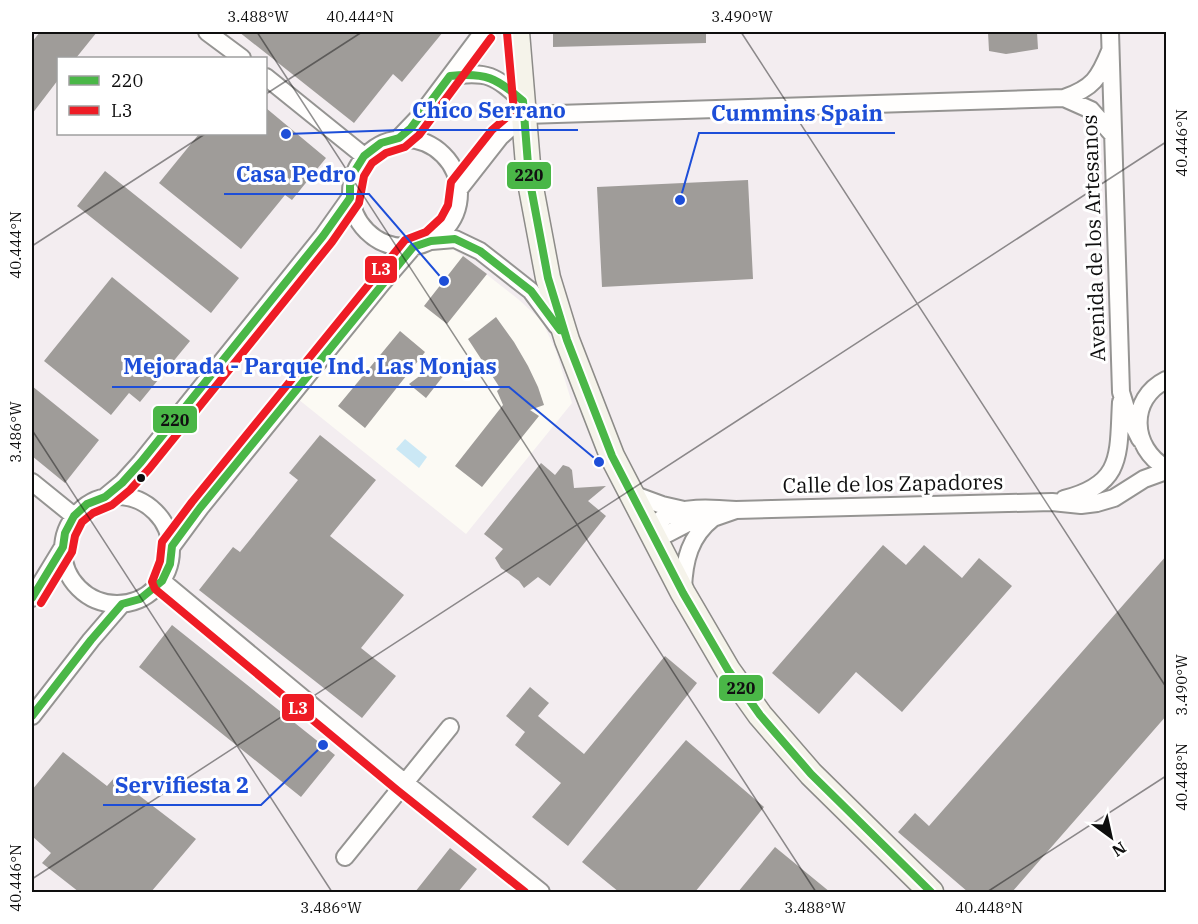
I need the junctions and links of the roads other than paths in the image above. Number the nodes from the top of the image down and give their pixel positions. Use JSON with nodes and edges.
{"nodes":[{"id":1,"x":207,"y":32,"type":"edge"},
{"id":2,"x":483,"y":32,"type":"edge"},
{"id":3,"x":517,"y":32,"type":"edge"},
{"id":4,"x":1110,"y":32,"type":"edge"},
{"id":5,"x":1110,"y":51,"type":"junction"},
{"id":6,"x":241,"y":57,"type":"edge"},
{"id":7,"x":450,"y":76,"type":"junction"},
{"id":8,"x":267,"y":78,"type":"edge"},
{"id":9,"x":1065,"y":98,"type":"junction"},
{"id":10,"x":524,"y":108,"type":"junction"},
{"id":11,"x":1113,"y":135,"type":"junction"},
{"id":12,"x":399,"y":138,"type":"junction"},
{"id":13,"x":364,"y":156,"type":"junction"},
{"id":14,"x":460,"y":188,"type":"junction"},
{"id":15,"x":350,"y":198,"type":"junction"},
{"id":16,"x":431,"y":241,"type":"junction"},
{"id":17,"x":413,"y":247,"type":"junction"},
{"id":18,"x":567,"y":340,"type":"junction"},
{"id":19,"x":1167,"y":380,"type":"edge"},
{"id":20,"x":1121,"y":392,"type":"junction"},
{"id":21,"x":1140,"y":439,"type":"junction"},
{"id":22,"x":1167,"y":469,"type":"edge"},
{"id":23,"x":32,"y":482,"type":"edge"},
{"id":24,"x":632,"y":494,"type":"junction"},
{"id":25,"x":105,"y":497,"type":"junction"},
{"id":26,"x":1052,"y":502,"type":"junction"},
{"id":27,"x":684,"y":510,"type":"junction"},
{"id":28,"x":736,"y":510,"type":"junction"},
{"id":29,"x":74,"y":516,"type":"junction"},
{"id":30,"x":713,"y":518,"type":"junction"},
{"id":31,"x":652,"y":532,"type":"junction"},
{"id":32,"x":172,"y":546,"type":"junction"},
{"id":33,"x":63,"y":547,"type":"junction"},
{"id":34,"x":162,"y":581,"type":"junction"},
{"id":35,"x":683,"y":593,"type":"junction"},
{"id":36,"x":32,"y":598,"type":"edge"},
{"id":37,"x":122,"y":604,"type":"junction"},
{"id":38,"x":32,"y":716,"type":"edge"},
{"id":39,"x":450,"y":727,"type":"dead end"},
{"id":40,"x":404,"y":782,"type":"junction"},
{"id":41,"x":345,"y":857,"type":"dead end"},
{"id":42,"x":541,"y":892,"type":"edge"},
{"id":43,"x":931,"y":892,"type":"edge"}],
"edges":[{"from":1,"to":6,"type":"street"},
{"from":2,"to":7,"type":"street"},
{"from":3,"to":10,"type":"street"},
{"from":4,"to":5,"type":"street","name":"Avenida de los Artesanos"},
{"from":5,"to":9,"type":"street"},
{"from":5,"to":11,"type":"street","name":"Avenida de los Artesanos"},
{"from":7,"to":10,"type":"street"},
{"from":7,"to":12,"type":"street"},
{"from":8,"to":13,"type":"street"},
{"from":9,"to":10,"type":"street"},
{"from":9,"to":11,"type":"street"},
{"from":10,"to":14,"type":"street"},
{"from":10,"to":18,"type":"street"},
{"from":11,"to":20,"type":"street","name":"Avenida de los Artesanos"},
{"from":12,"to":13,"type":"street"},
{"from":12,"to":14,"type":"street"},
{"from":13,"to":15,"type":"street"},
{"from":14,"to":16,"type":"street"},
{"from":15,"to":17,"type":"street"},
{"from":15,"to":25,"type":"street"},
{"from":16,"to":17,"type":"street"},
{"from":16,"to":18,"type":"street"},
{"from":17,"to":32,"type":"street"},
{"from":18,"to":24,"type":"street"},
{"from":19,"to":21,"type":"street"},
{"from":20,"to":21,"type":"street","name":"Avenida de los Artesanos"},
{"from":20,"to":26,"type":"street","name":"Calle de los Zapadores"},
{"from":21,"to":22,"type":"street","name":"Avenida de los Artesanos"},
{"from":22,"to":26,"type":"street","name":"Calle de los Zapadores"},
{"from":23,"to":29,"type":"street"},
{"from":24,"to":27,"type":"street","name":"Calle de los Zapadores"},
{"from":24,"to":31,"type":"street"},
{"from":25,"to":29,"type":"street"},
{"from":25,"to":32,"type":"street"},
{"from":26,"to":28,"type":"street","name":"Calle de los Zapadores"},
{"from":27,"to":28,"type":"street","name":"Calle de los Zapadores"},
{"from":27,"to":31,"type":"street","name":"Calle de los Zapadores"},
{"from":28,"to":30,"type":"street","name":"Calle de los Zapadores"},
{"from":29,"to":33,"type":"street"},
{"from":30,"to":31,"type":"street","name":"Calle de los Zapadores"},
{"from":30,"to":35,"type":"street","name":"Calle de los Zapadores"},
{"from":31,"to":35,"type":"street"},
{"from":32,"to":34,"type":"street"},
{"from":33,"to":36,"type":"street"},
{"from":33,"to":37,"type":"street"},
{"from":34,"to":37,"type":"street"},
{"from":34,"to":40,"type":"street"},
{"from":35,"to":43,"type":"street"},
{"from":37,"to":38,"type":"street"},
{"from":39,"to":40,"type":"street"},
{"from":40,"to":41,"type":"street"},
{"from":40,"to":42,"type":"street"}]}
